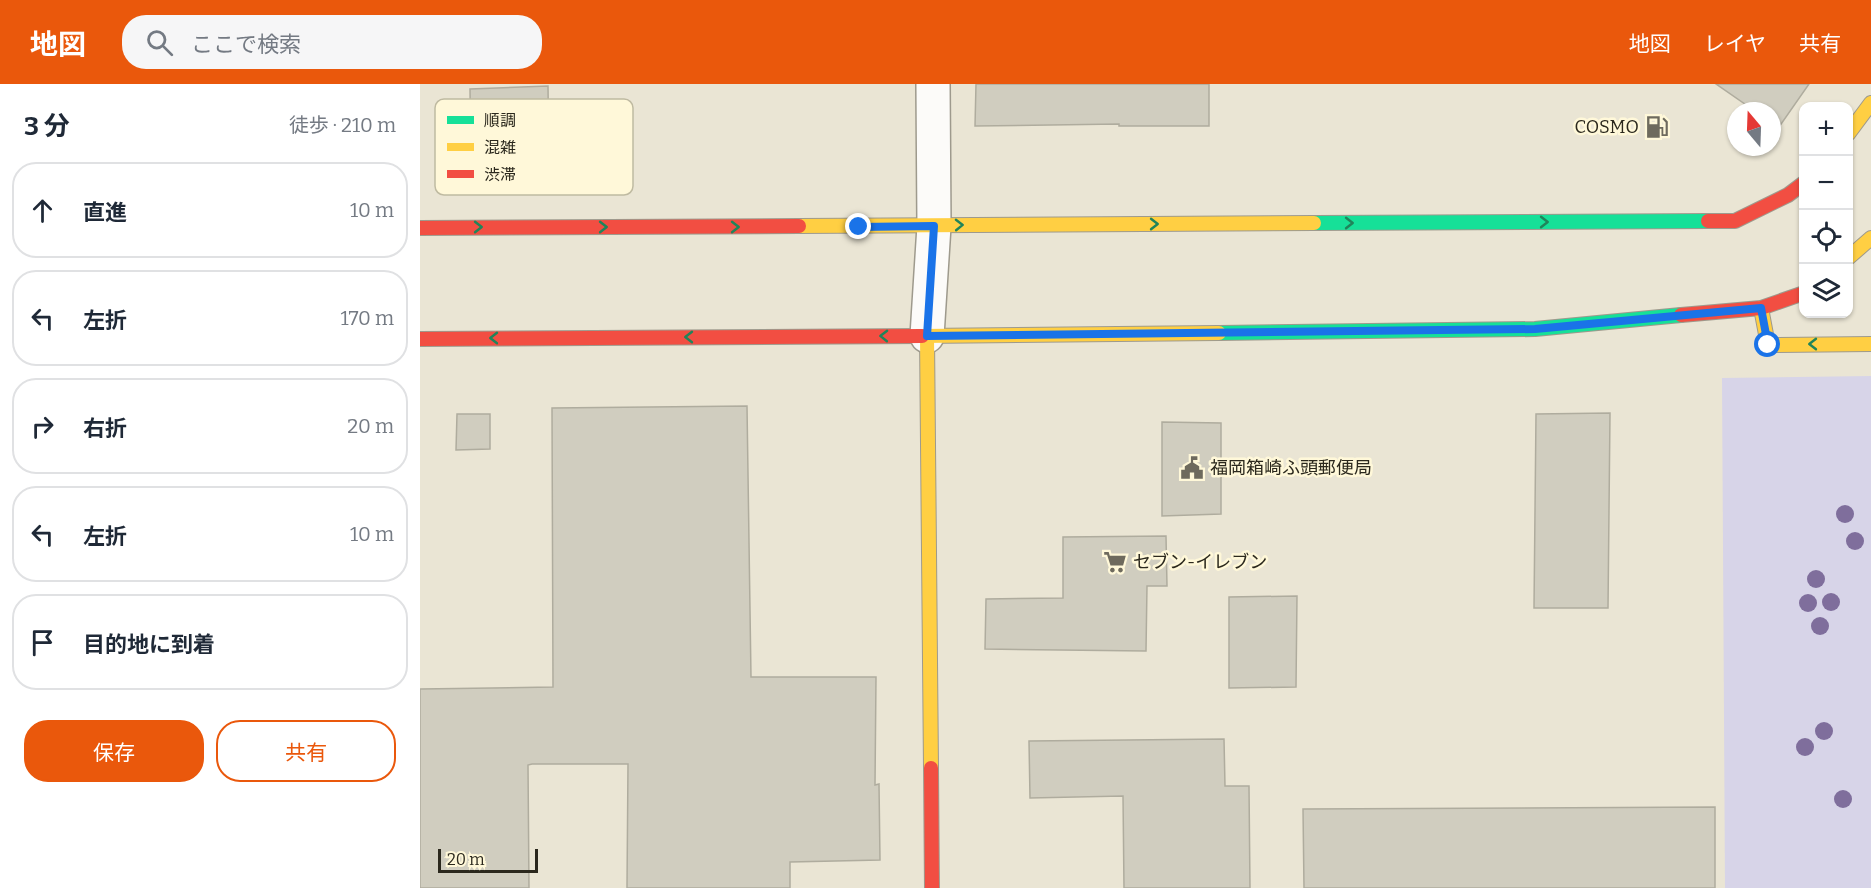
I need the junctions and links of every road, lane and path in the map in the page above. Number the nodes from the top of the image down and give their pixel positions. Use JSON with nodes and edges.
{"nodes":[{"id":1,"x":933,"y":84,"type":"edge"},
{"id":2,"x":1871,"y":103,"type":"edge"},
{"id":3,"x":1853,"y":127,"type":"edge"},
{"id":4,"x":1799,"y":186,"type":"edge"},
{"id":5,"x":934,"y":226,"type":"junction"},
{"id":6,"x":420,"y":228,"type":"edge"},
{"id":7,"x":1871,"y":238,"type":"edge"},
{"id":8,"x":1853,"y":254,"type":"edge"},
{"id":9,"x":1799,"y":294,"type":"edge"},
{"id":10,"x":1761,"y":308,"type":"junction"},
{"id":11,"x":927,"y":336,"type":"junction"},
{"id":12,"x":420,"y":339,"type":"edge"},
{"id":13,"x":1871,"y":344,"type":"edge"},
{"id":14,"x":932,"y":888,"type":"edge"}],
"edges":[{"from":1,"to":5,"type":"street"},
{"from":2,"to":3,"type":"street"},
{"from":5,"to":4,"type":"street","one_way":true},
{"from":6,"to":5,"type":"street","one_way":true},
{"from":5,"to":11,"type":"street"},
{"from":7,"to":8,"type":"street"},
{"from":9,"to":10,"type":"street"},
{"from":10,"to":11,"type":"street"},
{"from":13,"to":10,"type":"street","one_way":true},
{"from":11,"to":12,"type":"street","one_way":true},
{"from":11,"to":14,"type":"street"}]}
